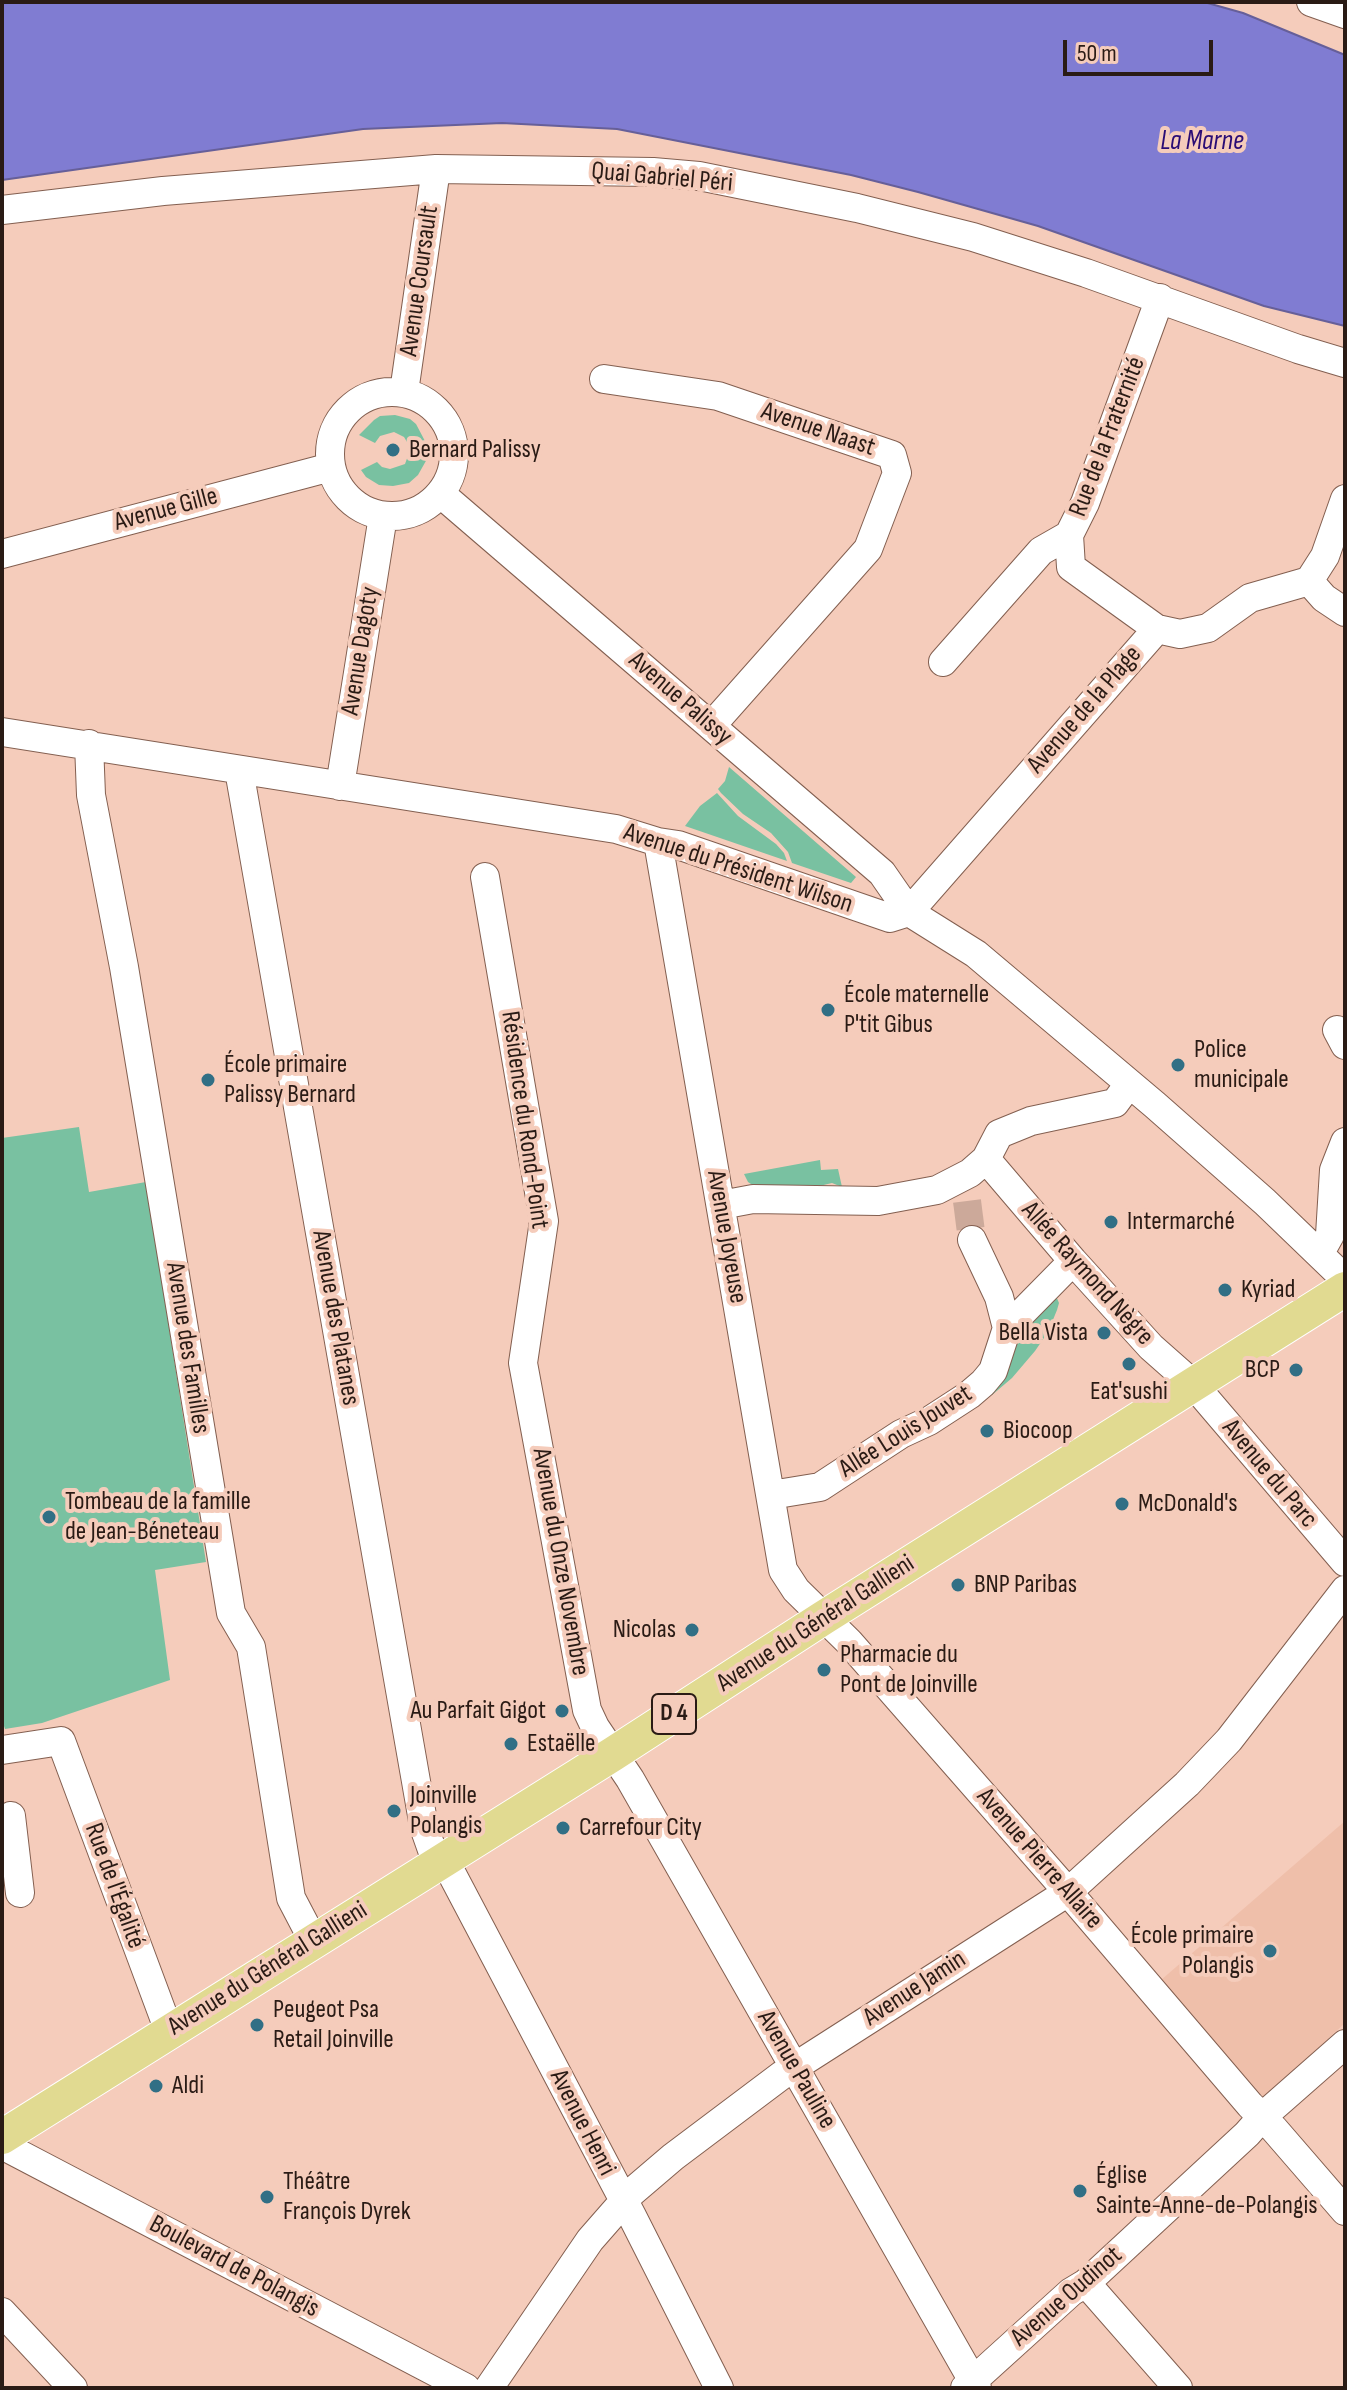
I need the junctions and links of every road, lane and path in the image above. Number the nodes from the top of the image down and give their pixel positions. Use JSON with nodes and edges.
{"nodes":[{"id":1,"x":1311,"y":2,"type":"edge"},
{"id":2,"x":1345,"y":14,"type":"edge"},
{"id":3,"x":436,"y":169,"type":"junction"},
{"id":4,"x":2,"y":210,"type":"edge"},
{"id":5,"x":1160,"y":298,"type":"junction"},
{"id":6,"x":1345,"y":363,"type":"edge"},
{"id":7,"x":604,"y":379,"type":"dead end"},
{"id":8,"x":404,"y":392,"type":"junction"},
{"id":9,"x":331,"y":467,"type":"junction"},
{"id":10,"x":441,"y":494,"type":"junction"},
{"id":11,"x":1345,"y":499,"type":"edge"},
{"id":12,"x":383,"y":516,"type":"junction"},
{"id":13,"x":1069,"y":535,"type":"junction"},
{"id":14,"x":2,"y":554,"type":"edge"},
{"id":15,"x":1309,"y":581,"type":"junction"},
{"id":16,"x":1345,"y":612,"type":"edge"},
{"id":17,"x":1157,"y":629,"type":"junction"},
{"id":18,"x":943,"y":662,"type":"dead end"},
{"id":19,"x":712,"y":725,"type":"junction"},
{"id":20,"x":2,"y":732,"type":"edge"},
{"id":21,"x":89,"y":744,"type":"junction"},
{"id":22,"x":239,"y":770,"type":"junction"},
{"id":23,"x":340,"y":786,"type":"junction"},
{"id":24,"x":658,"y":842,"type":"junction"},
{"id":25,"x":485,"y":877,"type":"dead end"},
{"id":26,"x":909,"y":912,"type":"junction"},
{"id":27,"x":1129,"y":1084,"type":"junction"},
{"id":28,"x":1345,"y":1142,"type":"edge"},
{"id":29,"x":986,"y":1159,"type":"junction"},
{"id":30,"x":721,"y":1205,"type":"junction"},
{"id":31,"x":972,"y":1240,"type":"tunnel mouth"},
{"id":32,"x":1320,"y":1253,"type":"junction"},
{"id":33,"x":1073,"y":1261,"type":"junction"},
{"id":34,"x":1345,"y":1279,"type":"edge"},
{"id":35,"x":1345,"y":1289,"type":"edge"},
{"id":36,"x":1007,"y":1328,"type":"junction"},
{"id":37,"x":523,"y":1363,"type":"joint"},
{"id":38,"x":1194,"y":1385,"type":"junction"},
{"id":39,"x":771,"y":1495,"type":"junction"},
{"id":40,"x":1345,"y":1562,"type":"edge"},
{"id":41,"x":1345,"y":1590,"type":"edge"},
{"id":42,"x":823,"y":1618,"type":"junction"},
{"id":43,"x":2,"y":1750,"type":"edge"},
{"id":44,"x":613,"y":1754,"type":"junction"},
{"id":45,"x":9,"y":1832,"type":"edge"},
{"id":46,"x":440,"y":1862,"type":"junction"},
{"id":47,"x":1068,"y":1892,"type":"junction"},
{"id":48,"x":20,"y":1893,"type":"dead end"},
{"id":49,"x":314,"y":1942,"type":"junction"},
{"id":50,"x":169,"y":2031,"type":"junction"},
{"id":51,"x":1345,"y":2044,"type":"edge"},
{"id":52,"x":794,"y":2067,"type":"junction"},
{"id":53,"x":1262,"y":2117,"type":"junction"},
{"id":54,"x":2,"y":2137,"type":"edge"},
{"id":55,"x":2,"y":2145,"type":"edge"},
{"id":56,"x":623,"y":2201,"type":"junction"},
{"id":57,"x":1345,"y":2211,"type":"edge"},
{"id":58,"x":1086,"y":2283,"type":"junction"},
{"id":59,"x":2,"y":2312,"type":"edge"},
{"id":60,"x":972,"y":2386,"type":"edge"},
{"id":61,"x":73,"y":2388,"type":"edge"},
{"id":62,"x":466,"y":2388,"type":"edge"},
{"id":63,"x":489,"y":2388,"type":"edge"},
{"id":64,"x":719,"y":2388,"type":"edge"},
{"id":65,"x":1178,"y":2388,"type":"edge"}],
"edges":[{"from":1,"to":2,"type":"street"},
{"from":3,"to":4,"type":"street","name":"Quai Gabriel Péri"},
{"from":3,"to":5,"type":"street","name":"Quai Gabriel Péri"},
{"from":3,"to":8,"type":"street","name":"Avenue Coursault"},
{"from":5,"to":6,"type":"street","name":"Quai Gabriel Péri"},
{"from":5,"to":13,"type":"street","name":"Rue de la Fraternité"},
{"from":7,"to":19,"type":"street","name":"Avenue Naast"},
{"from":8,"to":9,"type":"street"},
{"from":8,"to":10,"type":"street"},
{"from":9,"to":12,"type":"street"},
{"from":9,"to":14,"type":"street","name":"Avenue Gille"},
{"from":10,"to":12,"type":"street"},
{"from":10,"to":19,"type":"street","name":"Avenue Palissy"},
{"from":11,"to":15,"type":"street"},
{"from":12,"to":23,"type":"street","name":"Avenue Dagoty"},
{"from":13,"to":17,"type":"street","name":"Rue de la Fraternité"},
{"from":13,"to":18,"type":"street"},
{"from":15,"to":16,"type":"street"},
{"from":15,"to":17,"type":"street","name":"Avenue de la Plage"},
{"from":17,"to":26,"type":"street","name":"Avenue de la Plage"},
{"from":19,"to":26,"type":"street","name":"Avenue Palissy"},
{"from":20,"to":21,"type":"street","name":"Avenue du Président Wilson"},
{"from":21,"to":22,"type":"street","name":"Avenue du Président Wilson"},
{"from":21,"to":49,"type":"street","name":"Avenue des Familles"},
{"from":22,"to":23,"type":"street","name":"Avenue du Président Wilson"},
{"from":22,"to":46,"type":"street","name":"Avenue des Platanes"},
{"from":23,"to":24,"type":"street","name":"Avenue du Président Wilson"},
{"from":24,"to":26,"type":"street","name":"Avenue du Président Wilson"},
{"from":24,"to":30,"type":"street","name":"Avenue Joyeuse"},
{"from":25,"to":37,"type":"street","name":"Résidence du Rond-Point"},
{"from":26,"to":27,"type":"street"},
{"from":27,"to":29,"type":"street"},
{"from":27,"to":32,"type":"street"},
{"from":28,"to":32,"type":"street"},
{"from":29,"to":30,"type":"street"},
{"from":29,"to":33,"type":"street","name":"Allée Raymond Nègre"},
{"from":30,"to":39,"type":"street","name":"Avenue Joyeuse"},
{"from":31,"to":36,"type":"street"},
{"from":32,"to":34,"type":"street"},
{"from":33,"to":36,"type":"street","name":"Allée Louis Jouvet"},
{"from":33,"to":38,"type":"street","name":"Allée Raymond Nègre"},
{"from":35,"to":38,"type":"main road","name":"Avenue du Général Gallieni","number":"D 4"},
{"from":36,"to":39,"type":"street","name":"Allée Louis Jouvet"},
{"from":37,"to":44,"type":"street","name":"Avenue du Onze Novembre"},
{"from":38,"to":40,"type":"street","name":"Avenue du Parc"},
{"from":38,"to":42,"type":"main road","name":"Avenue du Général Gallieni","number":"D 4"},
{"from":39,"to":42,"type":"street","name":"Avenue Joyeuse"},
{"from":41,"to":47,"type":"street","name":"Avenue Jamin"},
{"from":42,"to":44,"type":"main road","name":"Avenue du Général Gallieni","number":"D 4"},
{"from":42,"to":47,"type":"street","name":"Avenue Pierre Allaire"},
{"from":43,"to":50,"type":"street","name":"Rue de l'Égalité"},
{"from":44,"to":46,"type":"main road","name":"Avenue du Général Gallieni","number":"D 4"},
{"from":44,"to":52,"type":"street","name":"Avenue Pauline"},
{"from":45,"to":48,"type":"street"},
{"from":46,"to":49,"type":"main road","name":"Avenue du Général Gallieni","number":"D 4"},
{"from":46,"to":56,"type":"street","name":"Avenue Henri"},
{"from":47,"to":52,"type":"street","name":"Avenue Jamin"},
{"from":47,"to":53,"type":"street","name":"Avenue Pierre Allaire"},
{"from":49,"to":50,"type":"main road","name":"Avenue du Général Gallieni","number":"D 4"},
{"from":50,"to":54,"type":"main road","name":"Avenue du Général Gallieni","number":"D 4"},
{"from":51,"to":53,"type":"street","name":"Avenue Oudinot"},
{"from":52,"to":56,"type":"street","name":"Avenue Jamin"},
{"from":52,"to":60,"type":"street","name":"Avenue Pauline"},
{"from":53,"to":57,"type":"street","name":"Avenue Pierre Allaire"},
{"from":53,"to":58,"type":"street","name":"Avenue Oudinot"},
{"from":55,"to":62,"type":"street","name":"Boulevard de Polangis"},
{"from":56,"to":63,"type":"street","name":"Avenue Jamin"},
{"from":56,"to":64,"type":"street","name":"Avenue Henri"},
{"from":58,"to":60,"type":"street","name":"Avenue Oudinot"},
{"from":58,"to":65,"type":"street"},
{"from":59,"to":61,"type":"street"}]}
